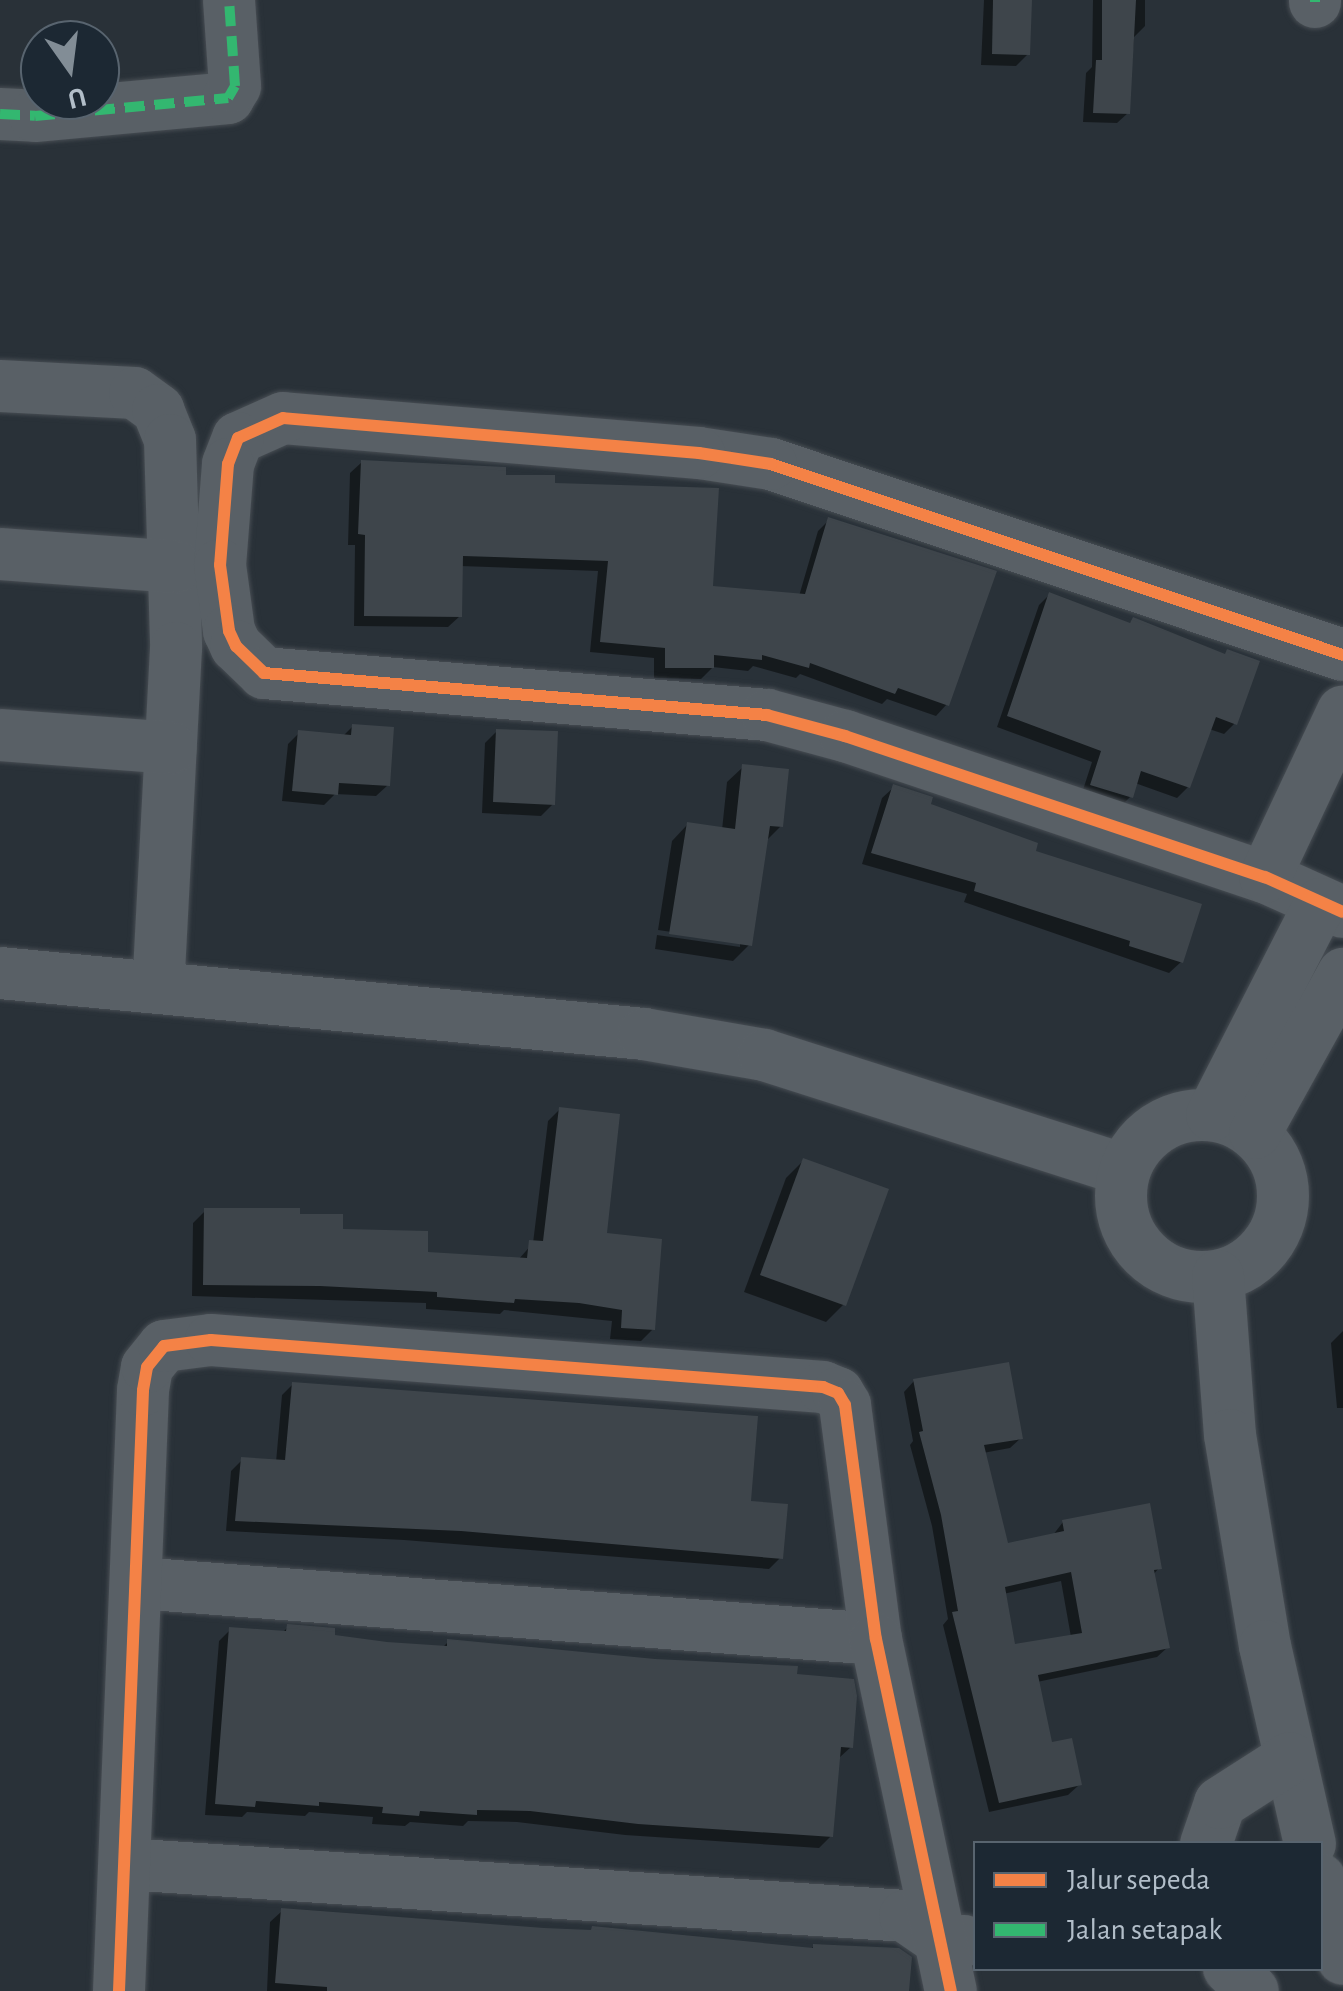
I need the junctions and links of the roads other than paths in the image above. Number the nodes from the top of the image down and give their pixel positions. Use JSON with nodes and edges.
{"nodes":[{"id":1,"x":229,"y":0,"type":"edge"},
{"id":2,"x":0,"y":114,"type":"edge"},
{"id":3,"x":0,"y":386,"type":"edge"},
{"id":4,"x":0,"y":554,"type":"edge"},
{"id":5,"x":176,"y":567,"type":"junction"},
{"id":6,"x":1343,"y":655,"type":"edge"},
{"id":7,"x":1343,"y":712,"type":"edge"},
{"id":8,"x":0,"y":735,"type":"edge"},
{"id":9,"x":172,"y":748,"type":"junction"},
{"id":10,"x":1264,"y":878,"type":"junction"},
{"id":11,"x":1332,"y":908,"type":"edge"},
{"id":12,"x":0,"y":972,"type":"edge"},
{"id":13,"x":1343,"y":974,"type":"edge"},
{"id":14,"x":158,"y":986,"type":"junction"},
{"id":15,"x":1234,"y":1124,"type":"junction"},
{"id":16,"x":1124,"y":1170,"type":"junction"},
{"id":17,"x":1218,"y":1276,"type":"junction"},
{"id":18,"x":136,"y":1582,"type":"junction"},
{"id":19,"x":876,"y":1639,"type":"junction"},
{"id":20,"x":1290,"y":1758,"type":"junction"},
{"id":21,"x":1207,"y":1841,"type":"edge"},
{"id":22,"x":1309,"y":1841,"type":"edge"},
{"id":23,"x":126,"y":1864,"type":"junction"},
{"id":24,"x":1323,"y":1890,"type":"edge"},
{"id":25,"x":947,"y":1929,"type":"edge"},
{"id":26,"x":1343,"y":1959,"type":"edge"},
{"id":27,"x":1231,"y":1971,"type":"edge"},
{"id":28,"x":119,"y":1991,"type":"edge"},
{"id":29,"x":1253,"y":1991,"type":"edge"}],
"edges":[{"from":1,"to":2,"type":"street"},
{"from":3,"to":5,"type":"street"},
{"from":4,"to":5,"type":"street"},
{"from":5,"to":9,"type":"street"},
{"from":6,"to":10,"type":"street"},
{"from":7,"to":10,"type":"street"},
{"from":8,"to":9,"type":"street"},
{"from":9,"to":14,"type":"street"},
{"from":10,"to":11,"type":"street"},
{"from":11,"to":15,"type":"street"},
{"from":12,"to":14,"type":"street"},
{"from":13,"to":15,"type":"street"},
{"from":14,"to":16,"type":"street"},
{"from":15,"to":16,"type":"street"},
{"from":15,"to":17,"type":"street"},
{"from":16,"to":17,"type":"street"},
{"from":17,"to":20,"type":"street"},
{"from":18,"to":19,"type":"street"},
{"from":18,"to":19,"type":"street"},
{"from":18,"to":23,"type":"street"},
{"from":19,"to":25,"type":"street"},
{"from":20,"to":21,"type":"street"},
{"from":20,"to":22,"type":"street"},
{"from":23,"to":25,"type":"street"},
{"from":23,"to":28,"type":"street"},
{"from":24,"to":26,"type":"street"},
{"from":27,"to":29,"type":"street"}]}
